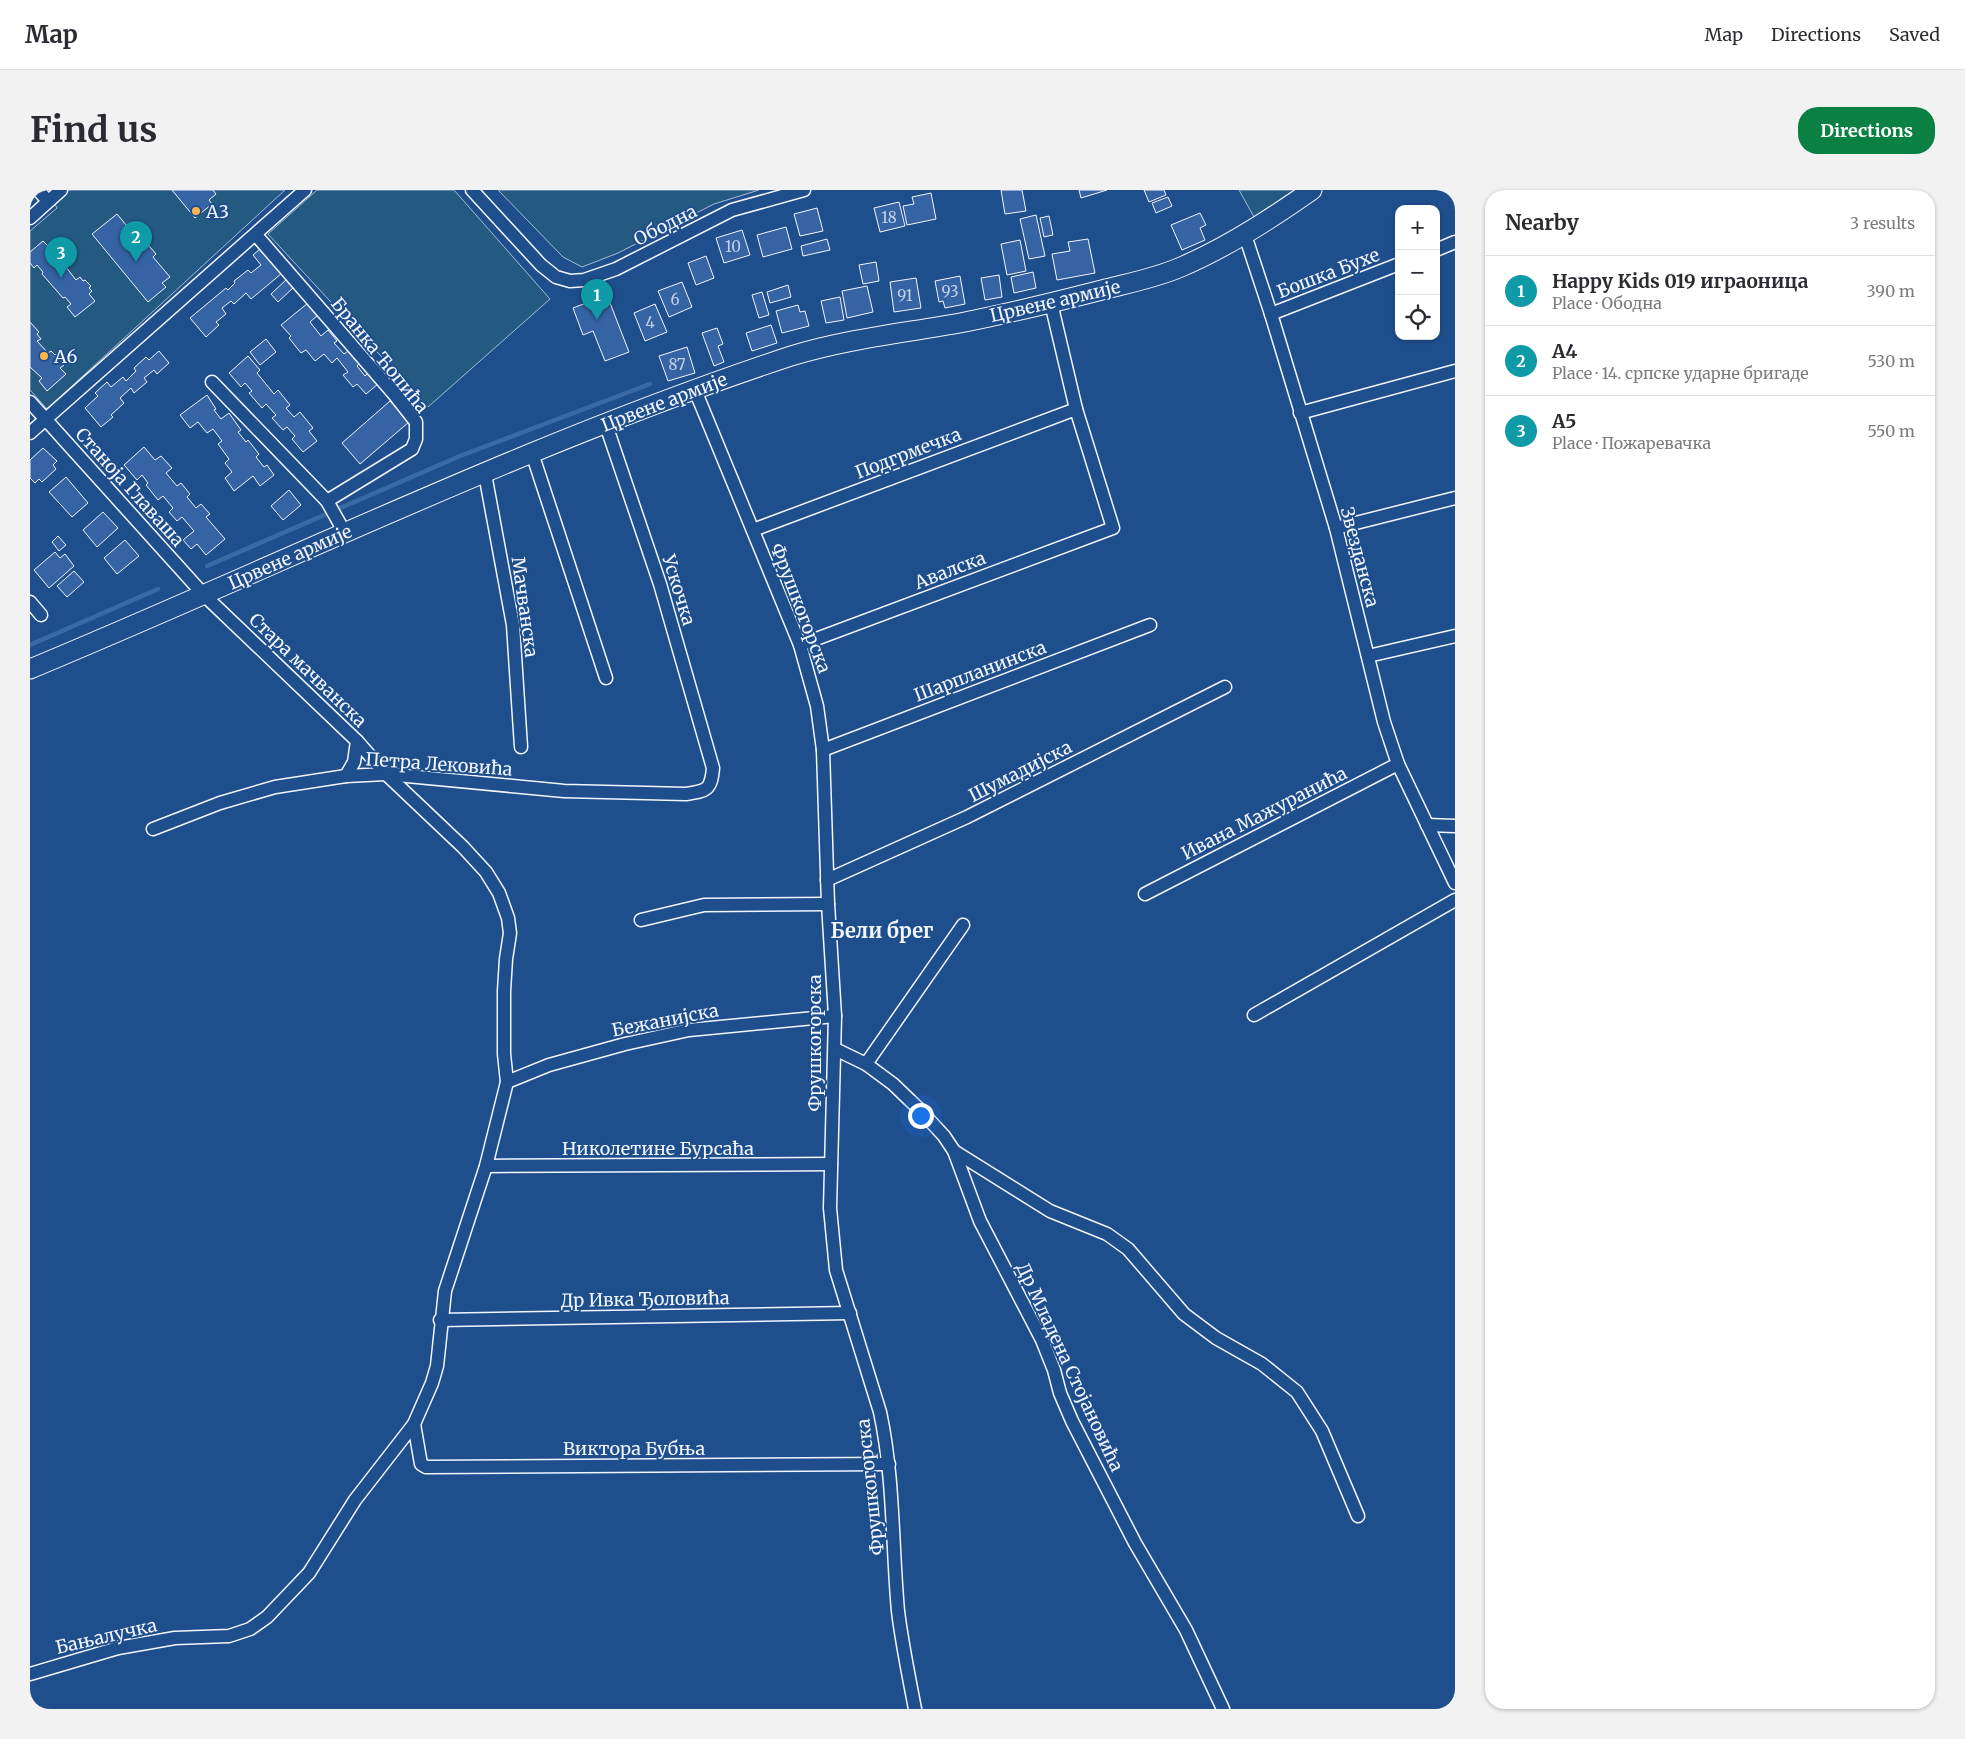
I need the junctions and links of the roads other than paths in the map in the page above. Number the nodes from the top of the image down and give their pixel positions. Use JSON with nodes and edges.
{"nodes":[{"id":1,"x":38,"y":190,"type":"edge"},
{"id":2,"x":61,"y":190,"type":"edge"},
{"id":3,"x":306,"y":190,"type":"edge"},
{"id":4,"x":472,"y":190,"type":"edge"},
{"id":5,"x":804,"y":190,"type":"edge"},
{"id":6,"x":1312,"y":190,"type":"edge"},
{"id":7,"x":48,"y":202,"type":"junction"},
{"id":8,"x":30,"y":218,"type":"edge"},
{"id":9,"x":256,"y":235,"type":"junction"},
{"id":10,"x":1244,"y":235,"type":"junction"},
{"id":11,"x":1455,"y":242,"type":"edge"},
{"id":12,"x":1440,"y":248,"type":"edge"},
{"id":13,"x":1395,"y":266,"type":"edge"},
{"id":14,"x":1051,"y":303,"type":"junction"},
{"id":15,"x":1271,"y":314,"type":"junction"},
{"id":16,"x":1455,"y":371,"type":"edge"},
{"id":17,"x":212,"y":382,"type":"dead end"},
{"id":18,"x":695,"y":390,"type":"junction"},
{"id":19,"x":30,"y":402,"type":"edge"},
{"id":20,"x":1076,"y":409,"type":"junction"},
{"id":21,"x":1300,"y":413,"type":"junction"},
{"id":22,"x":45,"y":419,"type":"junction"},
{"id":23,"x":606,"y":425,"type":"junction"},
{"id":24,"x":30,"y":433,"type":"edge"},
{"id":25,"x":532,"y":453,"type":"junction"},
{"id":26,"x":485,"y":474,"type":"junction"},
{"id":27,"x":1455,"y":498,"type":"edge"},
{"id":28,"x":327,"y":501,"type":"junction"},
{"id":29,"x":1336,"y":528,"type":"junction"},
{"id":30,"x":753,"y":530,"type":"junction"},
{"id":31,"x":345,"y":533,"type":"junction"},
{"id":32,"x":204,"y":595,"type":"junction"},
{"id":33,"x":30,"y":602,"type":"edge"},
{"id":34,"x":41,"y":616,"type":"dead end"},
{"id":35,"x":1150,"y":624,"type":"dead end"},
{"id":36,"x":1455,"y":636,"type":"edge"},
{"id":37,"x":800,"y":645,"type":"junction"},
{"id":38,"x":1368,"y":656,"type":"junction"},
{"id":39,"x":30,"y":669,"type":"edge"},
{"id":40,"x":606,"y":678,"type":"dead end"},
{"id":41,"x":1225,"y":687,"type":"dead end"},
{"id":42,"x":357,"y":741,"type":"junction"},
{"id":43,"x":521,"y":747,"type":"dead end"},
{"id":44,"x":823,"y":750,"type":"junction"},
{"id":45,"x":1398,"y":764,"type":"junction"},
{"id":46,"x":713,"y":768,"type":"joint"},
{"id":47,"x":386,"y":774,"type":"junction"},
{"id":48,"x":346,"y":776,"type":"junction"},
{"id":49,"x":1427,"y":825,"type":"junction"},
{"id":50,"x":1455,"y":826,"type":"edge"},
{"id":51,"x":153,"y":829,"type":"dead end"},
{"id":52,"x":827,"y":880,"type":"junction"},
{"id":53,"x":1455,"y":883,"type":"edge"},
{"id":54,"x":1145,"y":894,"type":"dead end"},
{"id":55,"x":1455,"y":900,"type":"edge"},
{"id":56,"x":828,"y":904,"type":"junction"},
{"id":57,"x":641,"y":920,"type":"dead end"},
{"id":58,"x":962,"y":925,"type":"dead end"},
{"id":59,"x":1254,"y":1015,"type":"dead end"},
{"id":60,"x":835,"y":1016,"type":"junction"},
{"id":61,"x":834,"y":1049,"type":"junction"},
{"id":62,"x":866,"y":1064,"type":"junction"},
{"id":63,"x":507,"y":1082,"type":"junction"},
{"id":64,"x":954,"y":1151,"type":"junction"},
{"id":65,"x":831,"y":1164,"type":"junction"},
{"id":66,"x":486,"y":1166,"type":"junction"},
{"id":67,"x":850,"y":1313,"type":"junction"},
{"id":68,"x":440,"y":1320,"type":"junction"},
{"id":69,"x":414,"y":1424,"type":"junction"},
{"id":70,"x":889,"y":1464,"type":"junction"},
{"id":71,"x":1358,"y":1516,"type":"dead end"},
{"id":72,"x":30,"y":1674,"type":"edge"},
{"id":73,"x":915,"y":1709,"type":"edge"},
{"id":74,"x":1223,"y":1709,"type":"edge"}],
"edges":[{"from":1,"to":7,"type":"street"},
{"from":2,"to":7,"type":"street"},
{"from":3,"to":9,"type":"street"},
{"from":4,"to":5,"type":"street","name":"Ободна"},
{"from":6,"to":10,"type":"main road","name":"Црвене армије"},
{"from":7,"to":8,"type":"street"},
{"from":9,"to":22,"type":"street"},
{"from":9,"to":28,"type":"street","name":"Бранка Ћопића"},
{"from":10,"to":14,"type":"main road","name":"Црвене армије"},
{"from":10,"to":15,"type":"street","name":"Звезданска"},
{"from":11,"to":12,"type":"street"},
{"from":13,"to":15,"type":"street","name":"Бошка Бухе"},
{"from":14,"to":18,"type":"main road","name":"Црвене армије"},
{"from":14,"to":20,"type":"street"},
{"from":15,"to":21,"type":"street","name":"Звезданска"},
{"from":16,"to":21,"type":"street"},
{"from":17,"to":28,"type":"street"},
{"from":18,"to":23,"type":"main road","name":"Црвене армије"},
{"from":18,"to":30,"type":"street","name":"Фрушкогорска"},
{"from":19,"to":22,"type":"street","name":"Станоја Главаша"},
{"from":20,"to":30,"type":"street","name":"Подгрмечка"},
{"from":20,"to":37,"type":"street","name":"Авалска"},
{"from":21,"to":29,"type":"street","name":"Звезданска"},
{"from":22,"to":24,"type":"street"},
{"from":22,"to":32,"type":"street","name":"Станоја Главаша"},
{"from":23,"to":25,"type":"main road","name":"Црвене армије"},
{"from":23,"to":46,"type":"street","name":"Ускочка"},
{"from":25,"to":26,"type":"main road","name":"Црвене армије"},
{"from":25,"to":40,"type":"street"},
{"from":26,"to":31,"type":"main road","name":"Црвене армије"},
{"from":26,"to":43,"type":"street","name":"Мачванска"},
{"from":27,"to":29,"type":"street"},
{"from":28,"to":31,"type":"street"},
{"from":29,"to":38,"type":"street","name":"Звезданска"},
{"from":30,"to":37,"type":"street","name":"Фрушкогорска"},
{"from":31,"to":32,"type":"main road","name":"Црвене армије"},
{"from":32,"to":39,"type":"main road","name":"Црвене армије"},
{"from":32,"to":42,"type":"street","name":"Стара мачванска"},
{"from":33,"to":34,"type":"street"},
{"from":35,"to":44,"type":"street","name":"Шарпланинска"},
{"from":36,"to":38,"type":"street"},
{"from":37,"to":44,"type":"street","name":"Фрушкогорска"},
{"from":38,"to":45,"type":"street","name":"Звезданска"},
{"from":41,"to":52,"type":"street","name":"Шумадијска"},
{"from":42,"to":47,"type":"street","name":"Стара мачванска"},
{"from":42,"to":48,"type":"street"},
{"from":44,"to":52,"type":"street","name":"Фрушкогорска"},
{"from":45,"to":49,"type":"street","name":"Звезданска"},
{"from":45,"to":54,"type":"street","name":"Ивана Мажуранића"},
{"from":46,"to":47,"type":"street","name":"Петра Лековића"},
{"from":47,"to":48,"type":"street","name":"Петра Лековића"},
{"from":47,"to":63,"type":"street","name":"Стара мачванска"},
{"from":48,"to":51,"type":"street","name":"Петра Лековића"},
{"from":49,"to":50,"type":"street"},
{"from":49,"to":53,"type":"street","name":"Звезданска"},
{"from":52,"to":56,"type":"street","name":"Фрушкогорска"},
{"from":55,"to":59,"type":"street"},
{"from":56,"to":57,"type":"street"},
{"from":56,"to":60,"type":"street","name":"Фрушкогорска"},
{"from":58,"to":62,"type":"street"},
{"from":60,"to":61,"type":"street","name":"Фрушкогорска"},
{"from":60,"to":63,"type":"street","name":"Бежанијска"},
{"from":61,"to":62,"type":"street","name":"Др Младена Стојановића"},
{"from":61,"to":65,"type":"street","name":"Фрушкогорска"},
{"from":62,"to":64,"type":"street","name":"Др Младена Стојановића"},
{"from":63,"to":66,"type":"street"},
{"from":64,"to":71,"type":"street"},
{"from":64,"to":74,"type":"street","name":"Др Младена Стојановића"},
{"from":65,"to":66,"type":"street","name":"Николетине Бурсаћа"},
{"from":65,"to":67,"type":"street","name":"Фрушкогорска"},
{"from":66,"to":68,"type":"street"},
{"from":67,"to":68,"type":"street","name":"Др Ивка Ђоловића"},
{"from":67,"to":70,"type":"street","name":"Фрушкогорска"},
{"from":68,"to":69,"type":"street"},
{"from":69,"to":70,"type":"street","name":"Виктора Бубња"},
{"from":69,"to":72,"type":"street","name":"Бањалучка"},
{"from":70,"to":73,"type":"street","name":"Фрушкогорска"}]}
